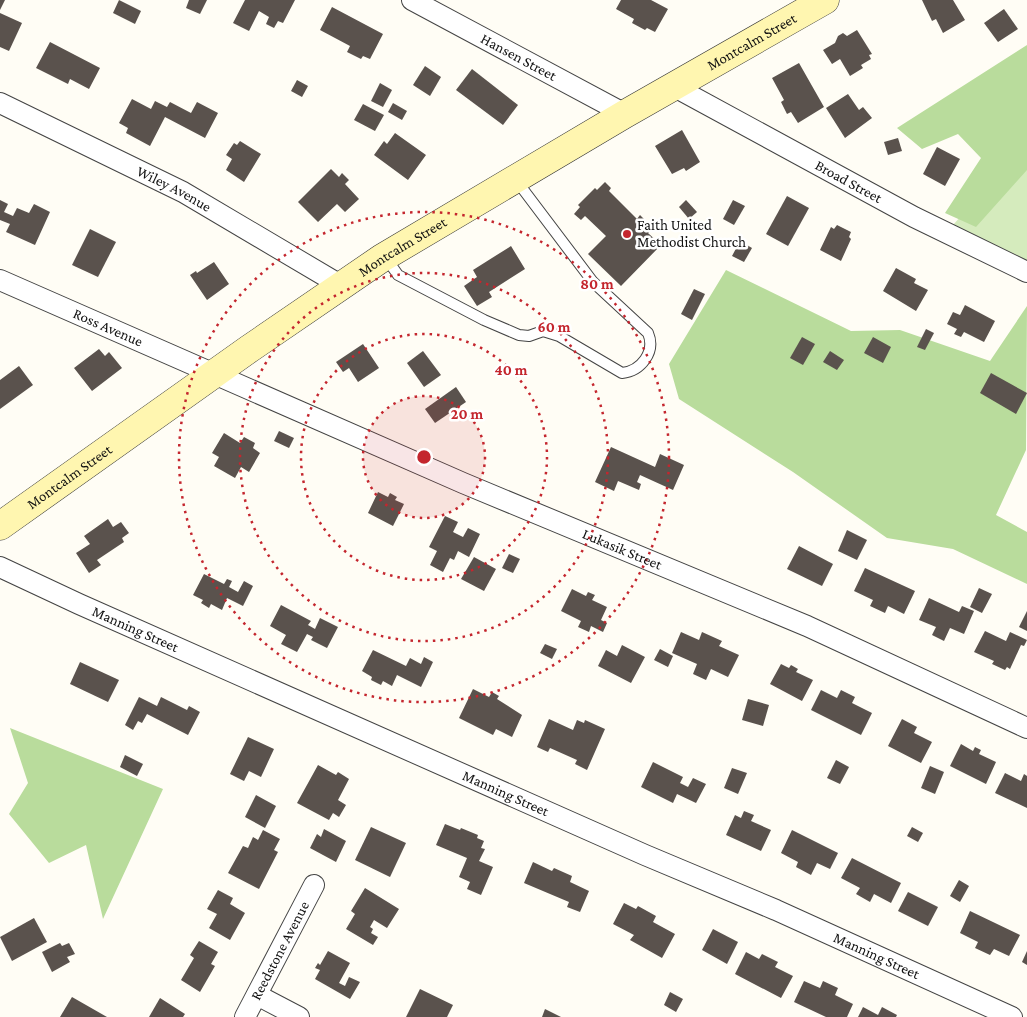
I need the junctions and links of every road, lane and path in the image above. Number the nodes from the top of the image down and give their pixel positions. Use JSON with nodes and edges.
{"nodes":[{"id":1,"x":412,"y":0,"type":"edge"},
{"id":2,"x":824,"y":0,"type":"edge"},
{"id":3,"x":673,"y":86,"type":"junction"},
{"id":4,"x":0,"y":103,"type":"edge"},
{"id":5,"x":625,"y":114,"type":"junction"},
{"id":6,"x":515,"y":179,"type":"junction"},
{"id":7,"x":384,"y":257,"type":"junction"},
{"id":8,"x":1027,"y":272,"type":"edge"},
{"id":9,"x":0,"y":280,"type":"edge"},
{"id":10,"x":342,"y":286,"type":"junction"},
{"id":11,"x":214,"y":374,"type":"junction"},
{"id":12,"x":0,"y":526,"type":"edge"},
{"id":13,"x":0,"y":567,"type":"edge"},
{"id":14,"x":1027,"y":728,"type":"edge"},
{"id":15,"x":314,"y":884,"type":"dead end"},
{"id":16,"x":257,"y":995,"type":"junction"},
{"id":17,"x":244,"y":1017,"type":"edge"},
{"id":18,"x":299,"y":1017,"type":"edge"},
{"id":19,"x":1012,"y":1017,"type":"edge"}],
"edges":[{"from":1,"to":5,"type":"street","name":"Hansen Street"},
{"from":2,"to":3,"type":"main road","name":"Montcalm Street"},
{"from":3,"to":5,"type":"main road","name":"Montcalm Street"},
{"from":3,"to":8,"type":"street","name":"Broad Street"},
{"from":4,"to":10,"type":"street","name":"Wiley Avenue"},
{"from":5,"to":6,"type":"main road","name":"Montcalm Street"},
{"from":6,"to":7,"type":"main road","name":"Montcalm Street"},
{"from":6,"to":7,"type":"lane"},
{"from":7,"to":10,"type":"main road","name":"Montcalm Street"},
{"from":9,"to":11,"type":"street","name":"Ross Avenue"},
{"from":10,"to":11,"type":"main road","name":"Montcalm Street"},
{"from":11,"to":12,"type":"main road","name":"Montcalm Street"},
{"from":11,"to":14,"type":"street","name":"Lukasik Street"},
{"from":13,"to":19,"type":"street","name":"Manning Street"},
{"from":15,"to":16,"type":"street","name":"Reedstone Avenue"},
{"from":16,"to":17,"type":"street","name":"Reedstone Avenue"},
{"from":16,"to":18,"type":"street"}]}
